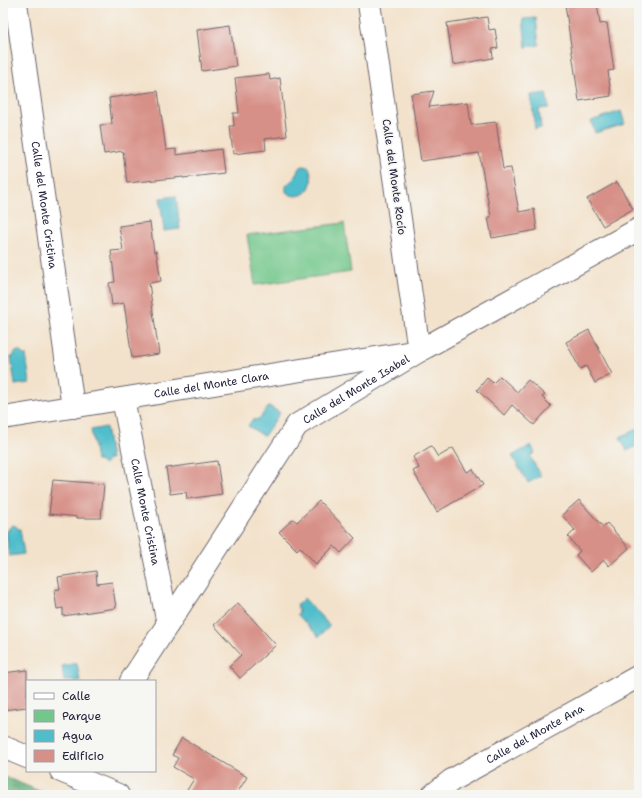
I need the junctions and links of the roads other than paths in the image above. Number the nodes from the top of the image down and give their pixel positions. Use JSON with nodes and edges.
{"nodes":[{"id":1,"x":16,"y":3,"type":"edge"},
{"id":2,"x":369,"y":3,"type":"edge"},
{"id":3,"x":639,"y":229,"type":"edge"},
{"id":4,"x":419,"y":351,"type":"junction"},
{"id":5,"x":123,"y":399,"type":"junction"},
{"id":6,"x":73,"y":406,"type":"junction"},
{"id":7,"x":3,"y":418,"type":"edge"},
{"id":8,"x":168,"y":624,"type":"junction"},
{"id":9,"x":639,"y":676,"type":"edge"},
{"id":10,"x":132,"y":680,"type":"edge"},
{"id":11,"x":3,"y":747,"type":"edge"},
{"id":12,"x":26,"y":757,"type":"edge"},
{"id":13,"x":68,"y":772,"type":"edge"},
{"id":14,"x":118,"y":795,"type":"edge"},
{"id":15,"x":433,"y":795,"type":"edge"}],
"edges":[{"from":1,"to":6,"type":"street","name":"Calle del Monte Cristina"},
{"from":2,"to":4,"type":"street","name":"Calle del Monte Rocío"},
{"from":3,"to":4,"type":"street","name":"Calle del Monte Isabel"},
{"from":4,"to":5,"type":"street","name":"Calle del Monte Clara"},
{"from":4,"to":8,"type":"street","name":"Calle del Monte Isabel"},
{"from":5,"to":6,"type":"street","name":"Calle del Monte Clara"},
{"from":5,"to":8,"type":"street","name":"Calle Monte Cristina"},
{"from":6,"to":7,"type":"street","name":"Calle del Monte Clara"},
{"from":8,"to":10,"type":"street","name":"Calle del Monte Isabel"},
{"from":9,"to":15,"type":"street","name":"Calle del Monte Ana"},
{"from":11,"to":12,"type":"street"},
{"from":13,"to":14,"type":"street"}]}
